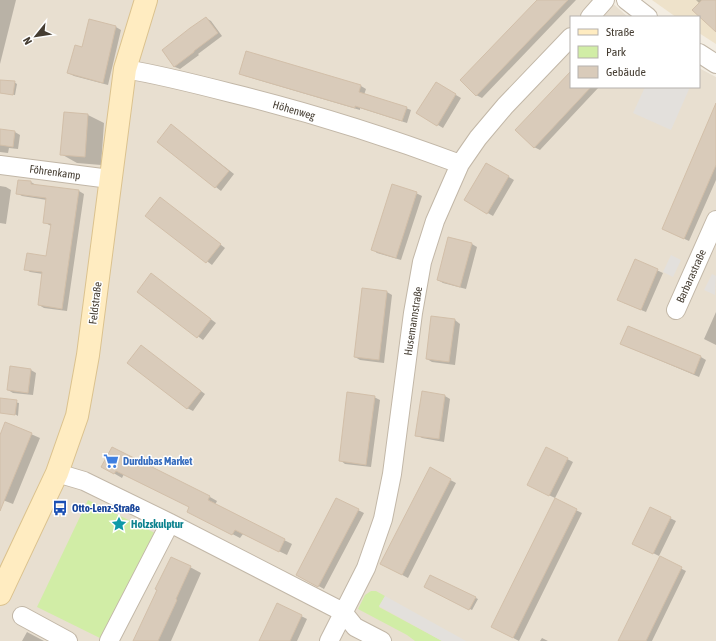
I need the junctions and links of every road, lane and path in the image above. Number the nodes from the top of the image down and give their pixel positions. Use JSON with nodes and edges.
{"nodes":[{"id":1,"x":146,"y":0,"type":"edge"},
{"id":2,"x":604,"y":0,"type":"edge"},
{"id":3,"x":626,"y":0,"type":"edge"},
{"id":4,"x":591,"y":16,"type":"edge"},
{"id":5,"x":647,"y":16,"type":"edge"},
{"id":6,"x":570,"y":38,"type":"edge"},
{"id":7,"x":700,"y":54,"type":"edge"},
{"id":8,"x":716,"y":64,"type":"edge"},
{"id":9,"x":125,"y":69,"type":"junction"},
{"id":10,"x":460,"y":164,"type":"junction"},
{"id":11,"x":0,"y":165,"type":"edge"},
{"id":12,"x":110,"y":180,"type":"junction"},
{"id":13,"x":716,"y":220,"type":"edge"},
{"id":14,"x":676,"y":310,"type":"dead end"},
{"id":15,"x":57,"y":473,"type":"junction"},
{"id":16,"x":170,"y":523,"type":"junction"},
{"id":17,"x":0,"y":594,"type":"edge"},
{"id":18,"x":343,"y":612,"type":"junction"},
{"id":19,"x":22,"y":616,"type":"dead end"},
{"id":20,"x":68,"y":641,"type":"edge"},
{"id":21,"x":109,"y":641,"type":"edge"},
{"id":22,"x":329,"y":641,"type":"edge"},
{"id":23,"x":382,"y":641,"type":"edge"}],
"edges":[{"from":1,"to":9,"type":"main road","name":"Feldstraße"},
{"from":2,"to":4,"type":"street"},
{"from":3,"to":5,"type":"street"},
{"from":6,"to":10,"type":"street","name":"Husemannstraße"},
{"from":7,"to":8,"type":"street"},
{"from":9,"to":10,"type":"street","name":"Höhenweg"},
{"from":9,"to":12,"type":"main road","name":"Feldstraße"},
{"from":10,"to":18,"type":"street","name":"Husemannstraße"},
{"from":11,"to":12,"type":"street","name":"Föhrenkamp"},
{"from":12,"to":15,"type":"main road","name":"Feldstraße"},
{"from":13,"to":14,"type":"street","name":"Barbarastraße"},
{"from":15,"to":16,"type":"street"},
{"from":15,"to":17,"type":"main road","name":"Feldstraße"},
{"from":16,"to":18,"type":"street"},
{"from":16,"to":21,"type":"street"},
{"from":18,"to":22,"type":"street","name":"Husemannstraße"},
{"from":18,"to":23,"type":"street"},
{"from":19,"to":20,"type":"street"}]}
